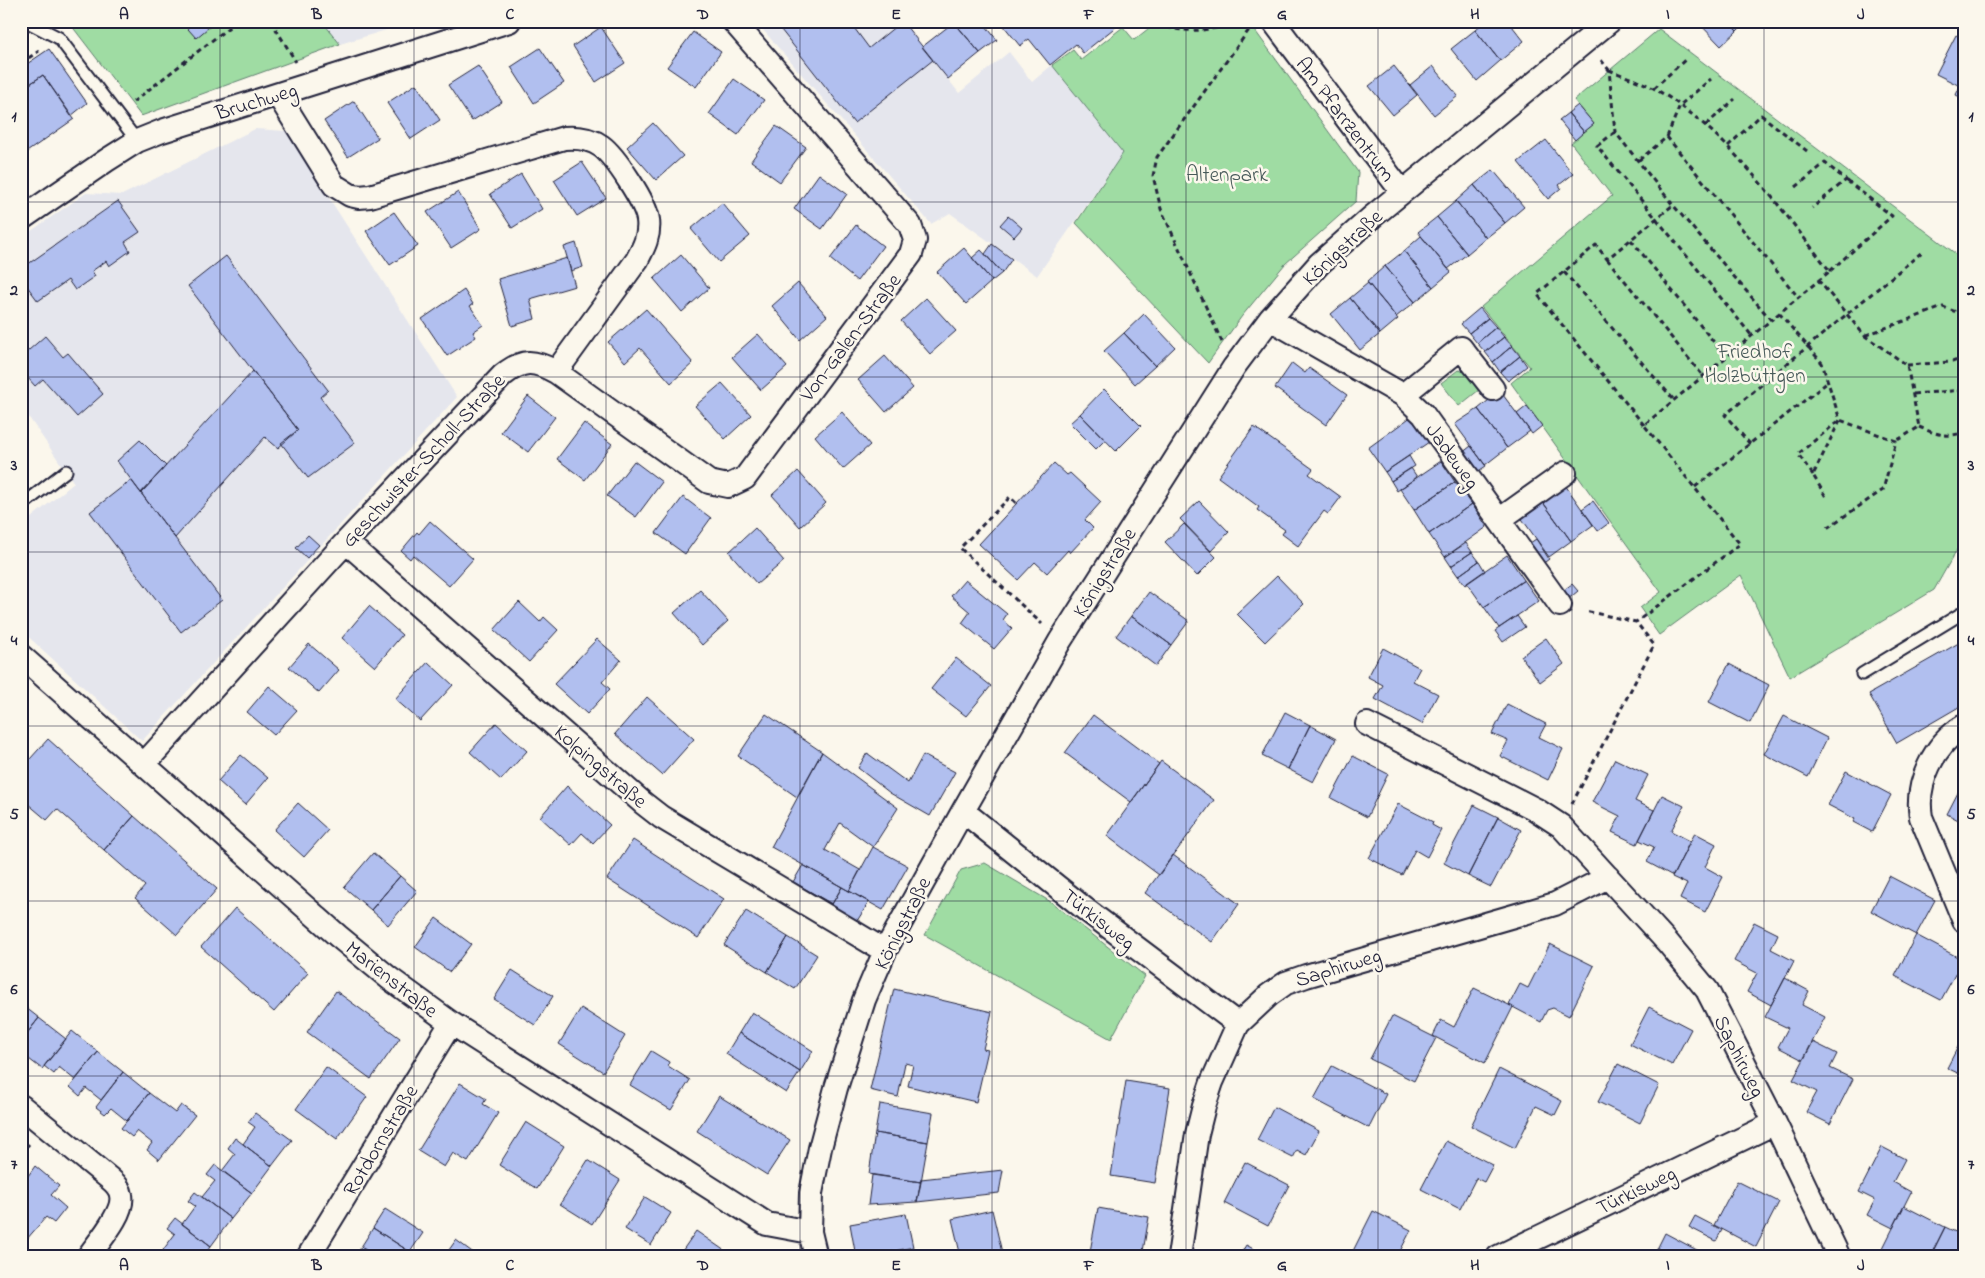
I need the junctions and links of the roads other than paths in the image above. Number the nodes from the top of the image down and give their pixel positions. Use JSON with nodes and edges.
{"nodes":[{"id":1,"x":26,"y":21,"type":"edge"},
{"id":2,"x":509,"y":21,"type":"edge"},
{"id":3,"x":733,"y":21,"type":"edge"},
{"id":4,"x":1273,"y":21,"type":"edge"},
{"id":5,"x":1610,"y":21,"type":"edge"},
{"id":6,"x":278,"y":95,"type":"junction"},
{"id":7,"x":137,"y":141,"type":"junction"},
{"id":8,"x":1402,"y":192,"type":"junction"},
{"id":9,"x":21,"y":219,"type":"edge"},
{"id":10,"x":1270,"y":319,"type":"junction"},
{"id":11,"x":556,"y":372,"type":"junction"},
{"id":12,"x":1493,"y":389,"type":"dead end"},
{"id":13,"x":1403,"y":395,"type":"junction"},
{"id":14,"x":66,"y":471,"type":"dead end"},
{"id":15,"x":1565,"y":473,"type":"dead end"},
{"id":16,"x":21,"y":506,"type":"edge"},
{"id":17,"x":1499,"y":520,"type":"junction"},
{"id":18,"x":346,"y":542,"type":"junction"},
{"id":19,"x":1560,"y":605,"type":"road end"},
{"id":20,"x":1964,"y":612,"type":"edge"},
{"id":21,"x":21,"y":656,"type":"edge"},
{"id":22,"x":1862,"y":674,"type":"dead end"},
{"id":23,"x":1367,"y":724,"type":"dead end"},
{"id":24,"x":1964,"y":726,"type":"edge"},
{"id":25,"x":144,"y":763,"type":"junction"},
{"id":26,"x":963,"y":811,"type":"junction"},
{"id":27,"x":1608,"y":877,"type":"junction"},
{"id":28,"x":1964,"y":921,"type":"edge"},
{"id":29,"x":885,"y":951,"type":"junction"},
{"id":30,"x":451,"y":1024,"type":"junction"},
{"id":31,"x":1238,"y":1024,"type":"junction"},
{"id":32,"x":21,"y":1106,"type":"edge"},
{"id":33,"x":1775,"y":1123,"type":"junction"},
{"id":34,"x":810,"y":1232,"type":"junction"},
{"id":35,"x":88,"y":1257,"type":"edge"},
{"id":36,"x":308,"y":1257,"type":"edge"},
{"id":37,"x":816,"y":1257,"type":"edge"},
{"id":38,"x":1179,"y":1257,"type":"edge"},
{"id":39,"x":1498,"y":1257,"type":"edge"},
{"id":40,"x":1839,"y":1257,"type":"edge"}],
"edges":[{"from":1,"to":7,"type":"lane"},
{"from":2,"to":6,"type":"street","name":"Bruchweg"},
{"from":3,"to":11,"type":"street","name":"Von-Galen-Straße"},
{"from":4,"to":8,"type":"street","name":"Am Pfarrzentrum"},
{"from":5,"to":8,"type":"street","name":"Königstraße"},
{"from":6,"to":7,"type":"street","name":"Bruchweg"},
{"from":6,"to":11,"type":"street"},
{"from":7,"to":9,"type":"street","name":"Bruchweg"},
{"from":8,"to":10,"type":"street","name":"Königstraße"},
{"from":10,"to":13,"type":"street","name":"Jadeweg"},
{"from":10,"to":26,"type":"street","name":"Königstraße"},
{"from":11,"to":18,"type":"street","name":"Geschwister-Scholl-Straße"},
{"from":12,"to":13,"type":"street"},
{"from":13,"to":17,"type":"street","name":"Jadeweg"},
{"from":14,"to":16,"type":"lane"},
{"from":15,"to":17,"type":"street"},
{"from":17,"to":19,"type":"street","name":"Jadeweg"},
{"from":18,"to":25,"type":"street","name":"Geschwister-Scholl-Straße"},
{"from":18,"to":29,"type":"street","name":"Kolpingstraße"},
{"from":20,"to":22,"type":"lane"},
{"from":21,"to":25,"type":"street","name":"Marienstraße"},
{"from":23,"to":27,"type":"street","name":"Saphirweg"},
{"from":24,"to":28,"type":"street"},
{"from":25,"to":30,"type":"street","name":"Marienstraße"},
{"from":26,"to":29,"type":"street","name":"Königstraße"},
{"from":26,"to":31,"type":"street","name":"Türkisweg"},
{"from":27,"to":31,"type":"street","name":"Saphirweg"},
{"from":27,"to":33,"type":"street","name":"Saphirweg"},
{"from":29,"to":34,"type":"street","name":"Königstraße"},
{"from":30,"to":34,"type":"street","name":"Marienstraße"},
{"from":30,"to":36,"type":"street","name":"Rotdornstraße"},
{"from":31,"to":38,"type":"street"},
{"from":32,"to":35,"type":"street"},
{"from":33,"to":39,"type":"street","name":"Türkisweg"},
{"from":33,"to":40,"type":"street","name":"Saphirweg"},
{"from":34,"to":37,"type":"street","name":"Königstraße"}]}
